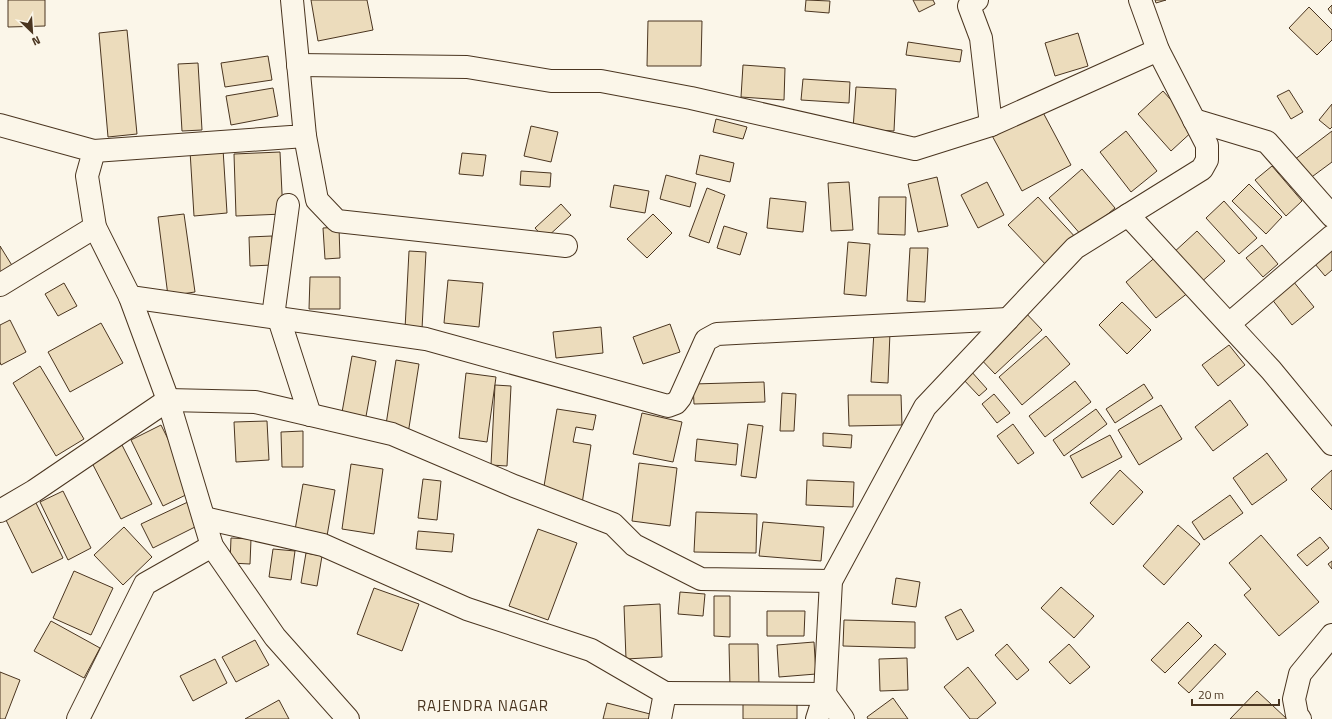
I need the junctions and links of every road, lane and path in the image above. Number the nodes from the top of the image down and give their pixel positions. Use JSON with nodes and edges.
{"nodes":[{"id":1,"x":292,"y":0,"type":"edge"},
{"id":2,"x":977,"y":0,"type":"edge"},
{"id":3,"x":1140,"y":0,"type":"edge"},
{"id":4,"x":1158,"y":50,"type":"junction"},
{"id":5,"x":298,"y":64,"type":"junction"},
{"id":6,"x":1194,"y":120,"type":"junction"},
{"id":7,"x":0,"y":125,"type":"edge"},
{"id":8,"x":991,"y":125,"type":"junction"},
{"id":9,"x":305,"y":136,"type":"junction"},
{"id":10,"x":94,"y":151,"type":"junction"},
{"id":11,"x":288,"y":205,"type":"dead end"},
{"id":12,"x":1128,"y":215,"type":"junction"},
{"id":13,"x":1332,"y":216,"type":"edge"},
{"id":14,"x":95,"y":227,"type":"junction"},
{"id":15,"x":1332,"y":236,"type":"edge"},
{"id":16,"x":566,"y":246,"type":"dead end"},
{"id":17,"x":0,"y":285,"type":"edge"},
{"id":18,"x":130,"y":297,"type":"junction"},
{"id":19,"x":278,"y":318,"type":"junction"},
{"id":20,"x":1008,"y":319,"type":"junction"},
{"id":21,"x":1229,"y":324,"type":"junction"},
{"id":22,"x":168,"y":400,"type":"junction"},
{"id":23,"x":310,"y":415,"type":"junction"},
{"id":24,"x":1332,"y":444,"type":"edge"},
{"id":25,"x":0,"y":511,"type":"edge"},
{"id":26,"x":204,"y":518,"type":"junction"},
{"id":27,"x":212,"y":546,"type":"junction"},
{"id":28,"x":831,"y":581,"type":"junction"},
{"id":29,"x":1332,"y":635,"type":"edge"},
{"id":30,"x":665,"y":694,"type":"junction"},
{"id":31,"x":824,"y":694,"type":"junction"},
{"id":32,"x":78,"y":719,"type":"edge"},
{"id":33,"x":348,"y":719,"type":"edge"},
{"id":34,"x":660,"y":719,"type":"edge"},
{"id":35,"x":817,"y":719,"type":"edge"},
{"id":36,"x":842,"y":719,"type":"edge"},
{"id":37,"x":1300,"y":719,"type":"edge"}],
"edges":[{"from":1,"to":5,"type":"street"},
{"from":2,"to":8,"type":"street"},
{"from":3,"to":4,"type":"street"},
{"from":4,"to":6,"type":"street"},
{"from":4,"to":8,"type":"street"},
{"from":5,"to":8,"type":"street"},
{"from":5,"to":9,"type":"street"},
{"from":6,"to":12,"type":"street"},
{"from":6,"to":13,"type":"street"},
{"from":7,"to":10,"type":"street"},
{"from":9,"to":10,"type":"street"},
{"from":9,"to":16,"type":"street"},
{"from":10,"to":14,"type":"street"},
{"from":11,"to":19,"type":"street"},
{"from":12,"to":20,"type":"street"},
{"from":12,"to":21,"type":"street"},
{"from":14,"to":17,"type":"street"},
{"from":14,"to":18,"type":"street"},
{"from":15,"to":21,"type":"street"},
{"from":18,"to":19,"type":"street"},
{"from":18,"to":22,"type":"street"},
{"from":19,"to":20,"type":"street"},
{"from":19,"to":23,"type":"street"},
{"from":20,"to":28,"type":"street"},
{"from":21,"to":24,"type":"street"},
{"from":22,"to":23,"type":"street"},
{"from":22,"to":25,"type":"street"},
{"from":22,"to":26,"type":"street"},
{"from":23,"to":28,"type":"street"},
{"from":26,"to":27,"type":"street"},
{"from":26,"to":30,"type":"street"},
{"from":27,"to":32,"type":"street"},
{"from":27,"to":33,"type":"street"},
{"from":28,"to":31,"type":"street"},
{"from":29,"to":37,"type":"street"},
{"from":30,"to":31,"type":"street"},
{"from":30,"to":34,"type":"street"},
{"from":31,"to":35,"type":"street"},
{"from":31,"to":36,"type":"street"}]}
